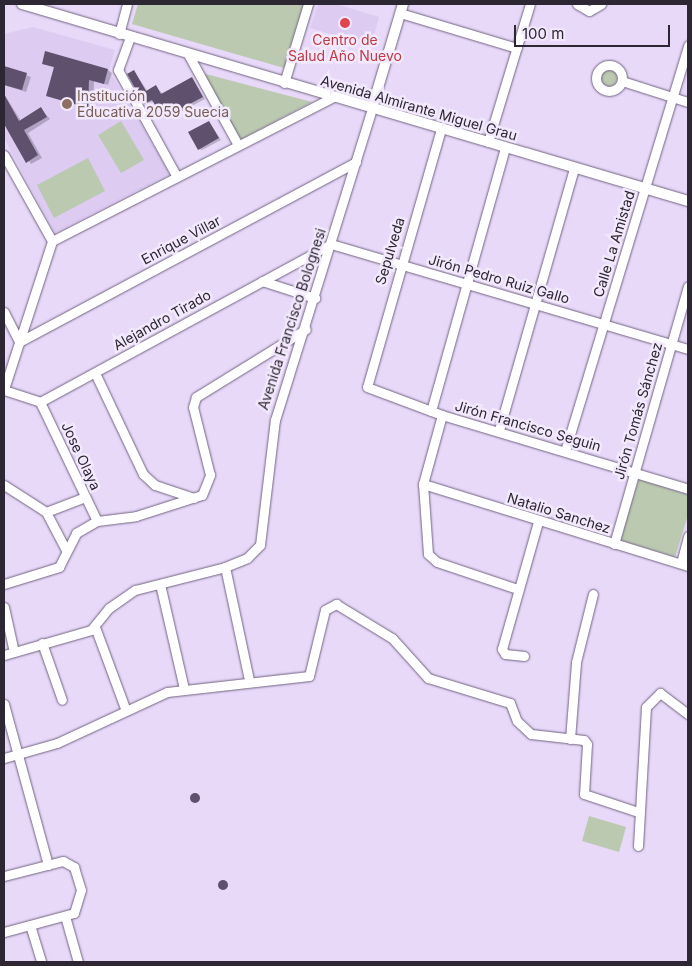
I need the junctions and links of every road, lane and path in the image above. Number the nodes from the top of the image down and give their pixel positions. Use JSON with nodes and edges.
{"nodes":[{"id":1,"x":22,"y":4,"type":"edge"},
{"id":2,"x":28,"y":4,"type":"edge"},
{"id":3,"x":127,"y":4,"type":"edge"},
{"id":4,"x":308,"y":4,"type":"edge"},
{"id":5,"x":530,"y":4,"type":"edge"},
{"id":6,"x":577,"y":4,"type":"edge"},
{"id":7,"x":601,"y":4,"type":"edge"},
{"id":8,"x":402,"y":9,"type":"edge"},
{"id":9,"x":119,"y":34,"type":"junction"},
{"id":10,"x":130,"y":37,"type":"junction"},
{"id":11,"x":688,"y":45,"type":"edge"},
{"id":12,"x":516,"y":48,"type":"junction"},
{"id":13,"x":188,"y":54,"type":"junction"},
{"id":14,"x":622,"y":81,"type":"dead end"},
{"id":15,"x":284,"y":82,"type":"junction"},
{"id":16,"x":333,"y":97,"type":"junction"},
{"id":17,"x":673,"y":97,"type":"junction"},
{"id":18,"x":688,"y":102,"type":"edge"},
{"id":19,"x":372,"y":108,"type":"junction"},
{"id":20,"x":441,"y":129,"type":"junction"},
{"id":21,"x":488,"y":142,"type":"junction"},
{"id":22,"x":238,"y":145,"type":"junction"},
{"id":23,"x":505,"y":148,"type":"junction"},
{"id":24,"x":4,"y":155,"type":"edge"},
{"id":25,"x":356,"y":162,"type":"junction"},
{"id":26,"x":574,"y":168,"type":"junction"},
{"id":27,"x":177,"y":177,"type":"junction"},
{"id":28,"x":645,"y":188,"type":"junction"},
{"id":29,"x":688,"y":201,"type":"edge"},
{"id":30,"x":52,"y":241,"type":"junction"},
{"id":31,"x":331,"y":244,"type":"junction"},
{"id":32,"x":401,"y":265,"type":"junction"},
{"id":33,"x":262,"y":281,"type":"junction"},
{"id":34,"x":469,"y":285,"type":"junction"},
{"id":35,"x":688,"y":286,"type":"edge"},
{"id":36,"x":315,"y":298,"type":"junction"},
{"id":37,"x":535,"y":304,"type":"junction"},
{"id":38,"x":4,"y":312,"type":"edge"},
{"id":39,"x":604,"y":324,"type":"junction"},
{"id":40,"x":306,"y":329,"type":"junction"},
{"id":41,"x":19,"y":342,"type":"junction"},
{"id":42,"x":672,"y":344,"type":"junction"},
{"id":43,"x":688,"y":349,"type":"edge"},
{"id":44,"x":95,"y":373,"type":"junction"},
{"id":45,"x":365,"y":382,"type":"joint"},
{"id":46,"x":4,"y":390,"type":"edge"},
{"id":47,"x":40,"y":402,"type":"junction"},
{"id":48,"x":430,"y":412,"type":"junction"},
{"id":49,"x":442,"y":415,"type":"junction"},
{"id":50,"x":499,"y":430,"type":"junction"},
{"id":51,"x":565,"y":451,"type":"junction"},
{"id":52,"x":635,"y":472,"type":"junction"},
{"id":53,"x":423,"y":484,"type":"junction"},
{"id":54,"x":4,"y":485,"type":"edge"},
{"id":55,"x":688,"y":489,"type":"edge"},
{"id":56,"x":85,"y":497,"type":"junction"},
{"id":57,"x":194,"y":498,"type":"junction"},
{"id":58,"x":46,"y":512,"type":"junction"},
{"id":59,"x":97,"y":522,"type":"junction"},
{"id":60,"x":538,"y":522,"type":"junction"},
{"id":61,"x":688,"y":536,"type":"edge"},
{"id":62,"x":614,"y":544,"type":"junction"},
{"id":63,"x":66,"y":550,"type":"junction"},
{"id":64,"x":684,"y":564,"type":"edge"},
{"id":65,"x":225,"y":567,"type":"junction"},
{"id":66,"x":4,"y":584,"type":"edge"},
{"id":67,"x":160,"y":584,"type":"junction"},
{"id":68,"x":516,"y":589,"type":"junction"},
{"id":69,"x":593,"y":594,"type":"dead end"},
{"id":70,"x":4,"y":607,"type":"edge"},
{"id":71,"x":95,"y":628,"type":"junction"},
{"id":72,"x":42,"y":643,"type":"junction"},
{"id":73,"x":14,"y":652,"type":"junction"},
{"id":74,"x":4,"y":655,"type":"edge"},
{"id":75,"x":524,"y":656,"type":"dead end"},
{"id":76,"x":249,"y":680,"type":"junction"},
{"id":77,"x":184,"y":689,"type":"junction"},
{"id":78,"x":62,"y":700,"type":"dead end"},
{"id":79,"x":4,"y":704,"type":"edge"},
{"id":80,"x":125,"y":708,"type":"junction"},
{"id":81,"x":688,"y":714,"type":"edge"},
{"id":82,"x":570,"y":739,"type":"junction"},
{"id":83,"x":18,"y":754,"type":"junction"},
{"id":84,"x":4,"y":758,"type":"edge"},
{"id":85,"x":638,"y":812,"type":"junction"},
{"id":86,"x":638,"y":846,"type":"dead end"},
{"id":87,"x":48,"y":865,"type":"junction"},
{"id":88,"x":4,"y":876,"type":"edge"},
{"id":89,"x":65,"y":916,"type":"junction"},
{"id":90,"x":30,"y":926,"type":"junction"},
{"id":91,"x":4,"y":932,"type":"edge"},
{"id":92,"x":41,"y":962,"type":"edge"},
{"id":93,"x":78,"y":962,"type":"edge"}],
"edges":[{"from":1,"to":2,"type":"street","name":"Avenida Almirante Miguel Grau"},
{"from":2,"to":9,"type":"street","name":"Avenida Almirante Miguel Grau"},
{"from":3,"to":9,"type":"street"},
{"from":4,"to":15,"type":"street"},
{"from":5,"to":12,"type":"street"},
{"from":6,"to":7,"type":"street"},
{"from":8,"to":12,"type":"street"},
{"from":8,"to":19,"type":"street","name":"Avenida Francisco Bolognesi"},
{"from":9,"to":10,"type":"street","name":"Avenida Almirante Miguel Grau"},
{"from":10,"to":13,"type":"street","name":"Avenida Almirante Miguel Grau"},
{"from":10,"to":27,"type":"street"},
{"from":11,"to":17,"type":"street","name":"Calle La Amistad"},
{"from":12,"to":21,"type":"street"},
{"from":13,"to":15,"type":"street","name":"Avenida Almirante Miguel Grau"},
{"from":13,"to":22,"type":"street"},
{"from":14,"to":17,"type":"street"},
{"from":15,"to":16,"type":"street","name":"Avenida Almirante Miguel Grau"},
{"from":16,"to":19,"type":"street","name":"Avenida Almirante Miguel Grau"},
{"from":16,"to":22,"type":"street"},
{"from":17,"to":18,"type":"street"},
{"from":17,"to":28,"type":"street","name":"Calle La Amistad"},
{"from":19,"to":20,"type":"street","name":"Avenida Almirante Miguel Grau"},
{"from":19,"to":25,"type":"street","name":"Avenida Francisco Bolognesi"},
{"from":20,"to":21,"type":"street","name":"Avenida Almirante Miguel Grau"},
{"from":20,"to":32,"type":"street","name":"Sepulveda"},
{"from":21,"to":23,"type":"street","name":"Avenida Almirante Miguel Grau"},
{"from":22,"to":27,"type":"street"},
{"from":23,"to":26,"type":"street","name":"Avenida Almirante Miguel Grau"},
{"from":23,"to":34,"type":"street"},
{"from":24,"to":30,"type":"street"},
{"from":25,"to":31,"type":"street","name":"Avenida Francisco Bolognesi"},
{"from":25,"to":41,"type":"street","name":"Enrique Villar"},
{"from":26,"to":28,"type":"street","name":"Avenida Almirante Miguel Grau"},
{"from":26,"to":37,"type":"street"},
{"from":27,"to":30,"type":"street"},
{"from":28,"to":29,"type":"street","name":"Avenida Almirante Miguel Grau"},
{"from":28,"to":39,"type":"street","name":"Calle La Amistad"},
{"from":30,"to":41,"type":"street"},
{"from":31,"to":32,"type":"street","name":"Jirón Pedro Ruiz Gallo"},
{"from":31,"to":33,"type":"street","name":"Alejandro Tirado"},
{"from":31,"to":36,"type":"street","name":"Avenida Francisco Bolognesi"},
{"from":32,"to":34,"type":"street","name":"Jirón Pedro Ruiz Gallo"},
{"from":32,"to":45,"type":"street","name":"Sepulveda"},
{"from":33,"to":36,"type":"street"},
{"from":33,"to":44,"type":"street","name":"Alejandro Tirado"},
{"from":34,"to":37,"type":"street","name":"Jirón Pedro Ruiz Gallo"},
{"from":34,"to":48,"type":"street"},
{"from":35,"to":42,"type":"street","name":"Jirón Tomás Sánchez"},
{"from":36,"to":40,"type":"street","name":"Avenida Francisco Bolognesi"},
{"from":37,"to":39,"type":"street","name":"Jirón Pedro Ruiz Gallo"},
{"from":37,"to":50,"type":"street"},
{"from":38,"to":41,"type":"street"},
{"from":39,"to":42,"type":"street","name":"Jirón Pedro Ruiz Gallo"},
{"from":39,"to":51,"type":"street","name":"Calle La Amistad"},
{"from":40,"to":57,"type":"street"},
{"from":40,"to":65,"type":"street","name":"Avenida Francisco Bolognesi"},
{"from":41,"to":46,"type":"street"},
{"from":42,"to":43,"type":"street","name":"Jirón Pedro Ruiz Gallo"},
{"from":42,"to":52,"type":"street","name":"Jirón Tomás Sánchez"},
{"from":44,"to":47,"type":"street","name":"Alejandro Tirado"},
{"from":44,"to":57,"type":"street"},
{"from":45,"to":48,"type":"street","name":"Jirón Francisco Seguin"},
{"from":46,"to":47,"type":"street"},
{"from":47,"to":56,"type":"street","name":"Jose Olaya"},
{"from":48,"to":49,"type":"street","name":"Jirón Francisco Seguin"},
{"from":49,"to":50,"type":"street","name":"Jirón Francisco Seguin"},
{"from":49,"to":53,"type":"street"},
{"from":50,"to":51,"type":"street","name":"Jirón Francisco Seguin"},
{"from":51,"to":52,"type":"street","name":"Jirón Francisco Seguin"},
{"from":52,"to":55,"type":"street","name":"Jirón Francisco Seguin"},
{"from":52,"to":62,"type":"street","name":"Jirón Tomás Sánchez"},
{"from":53,"to":60,"type":"street","name":"Natalio Sanchez"},
{"from":53,"to":68,"type":"street"},
{"from":54,"to":58,"type":"street"},
{"from":56,"to":58,"type":"street"},
{"from":56,"to":59,"type":"street","name":"Jose Olaya"},
{"from":57,"to":59,"type":"street"},
{"from":58,"to":63,"type":"street"},
{"from":59,"to":63,"type":"street"},
{"from":60,"to":62,"type":"street","name":"Natalio Sanchez"},
{"from":60,"to":68,"type":"street"},
{"from":61,"to":64,"type":"street"},
{"from":62,"to":64,"type":"street","name":"Natalio Sanchez"},
{"from":63,"to":66,"type":"street"},
{"from":65,"to":67,"type":"street","name":"Avenida Francisco Bolognesi"},
{"from":65,"to":76,"type":"street"},
{"from":67,"to":71,"type":"street","name":"Avenida Francisco Bolognesi"},
{"from":67,"to":77,"type":"street"},
{"from":68,"to":75,"type":"street"},
{"from":69,"to":82,"type":"street"},
{"from":70,"to":73,"type":"street"},
{"from":71,"to":72,"type":"street"},
{"from":71,"to":80,"type":"street"},
{"from":72,"to":73,"type":"street"},
{"from":72,"to":78,"type":"street"},
{"from":73,"to":74,"type":"street"},
{"from":76,"to":77,"type":"street"},
{"from":76,"to":82,"type":"street"},
{"from":77,"to":80,"type":"street"},
{"from":79,"to":83,"type":"street"},
{"from":80,"to":83,"type":"street"},
{"from":81,"to":85,"type":"street"},
{"from":82,"to":85,"type":"street"},
{"from":83,"to":84,"type":"street"},
{"from":83,"to":87,"type":"street"},
{"from":85,"to":86,"type":"street"},
{"from":87,"to":88,"type":"street"},
{"from":87,"to":89,"type":"street"},
{"from":89,"to":90,"type":"street"},
{"from":89,"to":93,"type":"street"},
{"from":90,"to":91,"type":"street"},
{"from":90,"to":92,"type":"street"}]}
